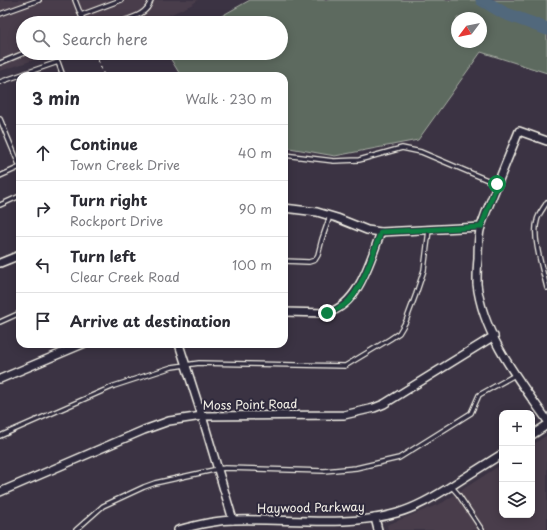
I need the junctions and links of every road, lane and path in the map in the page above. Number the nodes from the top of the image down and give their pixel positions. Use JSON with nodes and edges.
{"nodes":[{"id":1,"x":39,"y":0,"type":"edge"},
{"id":2,"x":76,"y":0,"type":"edge"},
{"id":3,"x":121,"y":0,"type":"edge"},
{"id":4,"x":151,"y":0,"type":"edge"},
{"id":5,"x":0,"y":14,"type":"edge"},
{"id":6,"x":81,"y":15,"type":"joint"},
{"id":7,"x":136,"y":16,"type":"edge"},
{"id":8,"x":16,"y":56,"type":"edge"},
{"id":9,"x":98,"y":60,"type":"edge"},
{"id":10,"x":0,"y":63,"type":"edge"},
{"id":11,"x":29,"y":72,"type":"edge"},
{"id":12,"x":62,"y":72,"type":"edge"},
{"id":13,"x":102,"y":72,"type":"edge"},
{"id":14,"x":16,"y":76,"type":"edge"},
{"id":15,"x":0,"y":82,"type":"edge"},
{"id":16,"x":0,"y":119,"type":"edge"},
{"id":17,"x":547,"y":141,"type":"edge"},
{"id":18,"x":288,"y":155,"type":"edge"},
{"id":19,"x":16,"y":157,"type":"edge"},
{"id":20,"x":16,"y":168,"type":"edge"},
{"id":21,"x":0,"y":174,"type":"edge"},
{"id":22,"x":497,"y":184,"type":"junction"},
{"id":23,"x":16,"y":198,"type":"edge"},
{"id":24,"x":547,"y":202,"type":"edge"},
{"id":25,"x":0,"y":205,"type":"edge"},
{"id":26,"x":288,"y":208,"type":"edge"},
{"id":27,"x":330,"y":216,"type":"junction"},
{"id":28,"x":481,"y":227,"type":"junction"},
{"id":29,"x":429,"y":230,"type":"junction"},
{"id":30,"x":381,"y":232,"type":"junction"},
{"id":31,"x":16,"y":257,"type":"edge"},
{"id":32,"x":288,"y":261,"type":"edge"},
{"id":33,"x":0,"y":263,"type":"edge"},
{"id":34,"x":547,"y":288,"type":"edge"},
{"id":35,"x":288,"y":312,"type":"edge"},
{"id":36,"x":16,"y":315,"type":"edge"},
{"id":37,"x":0,"y":322,"type":"edge"},
{"id":38,"x":494,"y":336,"type":"junction"},
{"id":39,"x":73,"y":348,"type":"edge"},
{"id":40,"x":180,"y":348,"type":"edge"},
{"id":41,"x":185,"y":364,"type":"junction"},
{"id":42,"x":515,"y":375,"type":"junction"},
{"id":43,"x":0,"y":379,"type":"edge"},
{"id":44,"x":202,"y":416,"type":"junction"},
{"id":45,"x":547,"y":420,"type":"edge"},
{"id":46,"x":547,"y":425,"type":"edge"},
{"id":47,"x":535,"y":433,"type":"edge"},
{"id":48,"x":0,"y":436,"type":"edge"},
{"id":49,"x":499,"y":456,"type":"edge"},
{"id":50,"x":218,"y":469,"type":"junction"},
{"id":51,"x":451,"y":486,"type":"junction"},
{"id":52,"x":0,"y":492,"type":"edge"},
{"id":53,"x":375,"y":518,"type":"junction"},
{"id":54,"x":233,"y":520,"type":"junction"},
{"id":55,"x":76,"y":530,"type":"edge"},
{"id":56,"x":178,"y":530,"type":"edge"},
{"id":57,"x":378,"y":530,"type":"edge"},
{"id":58,"x":482,"y":530,"type":"edge"}],
"edges":[{"from":1,"to":5,"type":"lane"},
{"from":2,"to":6,"type":"lane"},
{"from":3,"to":6,"type":"lane"},
{"from":4,"to":7,"type":"lane"},
{"from":8,"to":10,"type":"lane"},
{"from":9,"to":13,"type":"path"},
{"from":11,"to":12,"type":"lane"},
{"from":14,"to":15,"type":"lane"},
{"from":16,"to":19,"type":"lane"},
{"from":17,"to":22,"type":"street"},
{"from":18,"to":22,"type":"lane"},
{"from":20,"to":21,"type":"lane"},
{"from":22,"to":28,"type":"street"},
{"from":23,"to":25,"type":"lane"},
{"from":24,"to":34,"type":"lane"},
{"from":26,"to":27,"type":"street"},
{"from":27,"to":30,"type":"street"},
{"from":27,"to":32,"type":"lane"},
{"from":28,"to":29,"type":"street"},
{"from":28,"to":38,"type":"street"},
{"from":29,"to":30,"type":"street"},
{"from":29,"to":41,"type":"lane"},
{"from":30,"to":35,"type":"street"},
{"from":31,"to":33,"type":"street"},
{"from":36,"to":37,"type":"lane"},
{"from":38,"to":42,"type":"street"},
{"from":38,"to":44,"type":"street","name":"Moss Point Road"},
{"from":39,"to":43,"type":"street"},
{"from":40,"to":41,"type":"street"},
{"from":41,"to":44,"type":"street"},
{"from":41,"to":48,"type":"lane"},
{"from":42,"to":45,"type":"street"},
{"from":42,"to":50,"type":"lane"},
{"from":44,"to":50,"type":"street"},
{"from":44,"to":52,"type":"street","name":"Moss Point Road"},
{"from":46,"to":47,"type":"street"},
{"from":49,"to":51,"type":"street","name":"Haywood Parkway"},
{"from":50,"to":54,"type":"street"},
{"from":50,"to":55,"type":"lane"},
{"from":51,"to":53,"type":"street","name":"Haywood Parkway"},
{"from":51,"to":58,"type":"lane"},
{"from":53,"to":54,"type":"street","name":"Haywood Parkway"},
{"from":53,"to":57,"type":"street"},
{"from":54,"to":56,"type":"street","name":"Haywood Parkway"}]}
